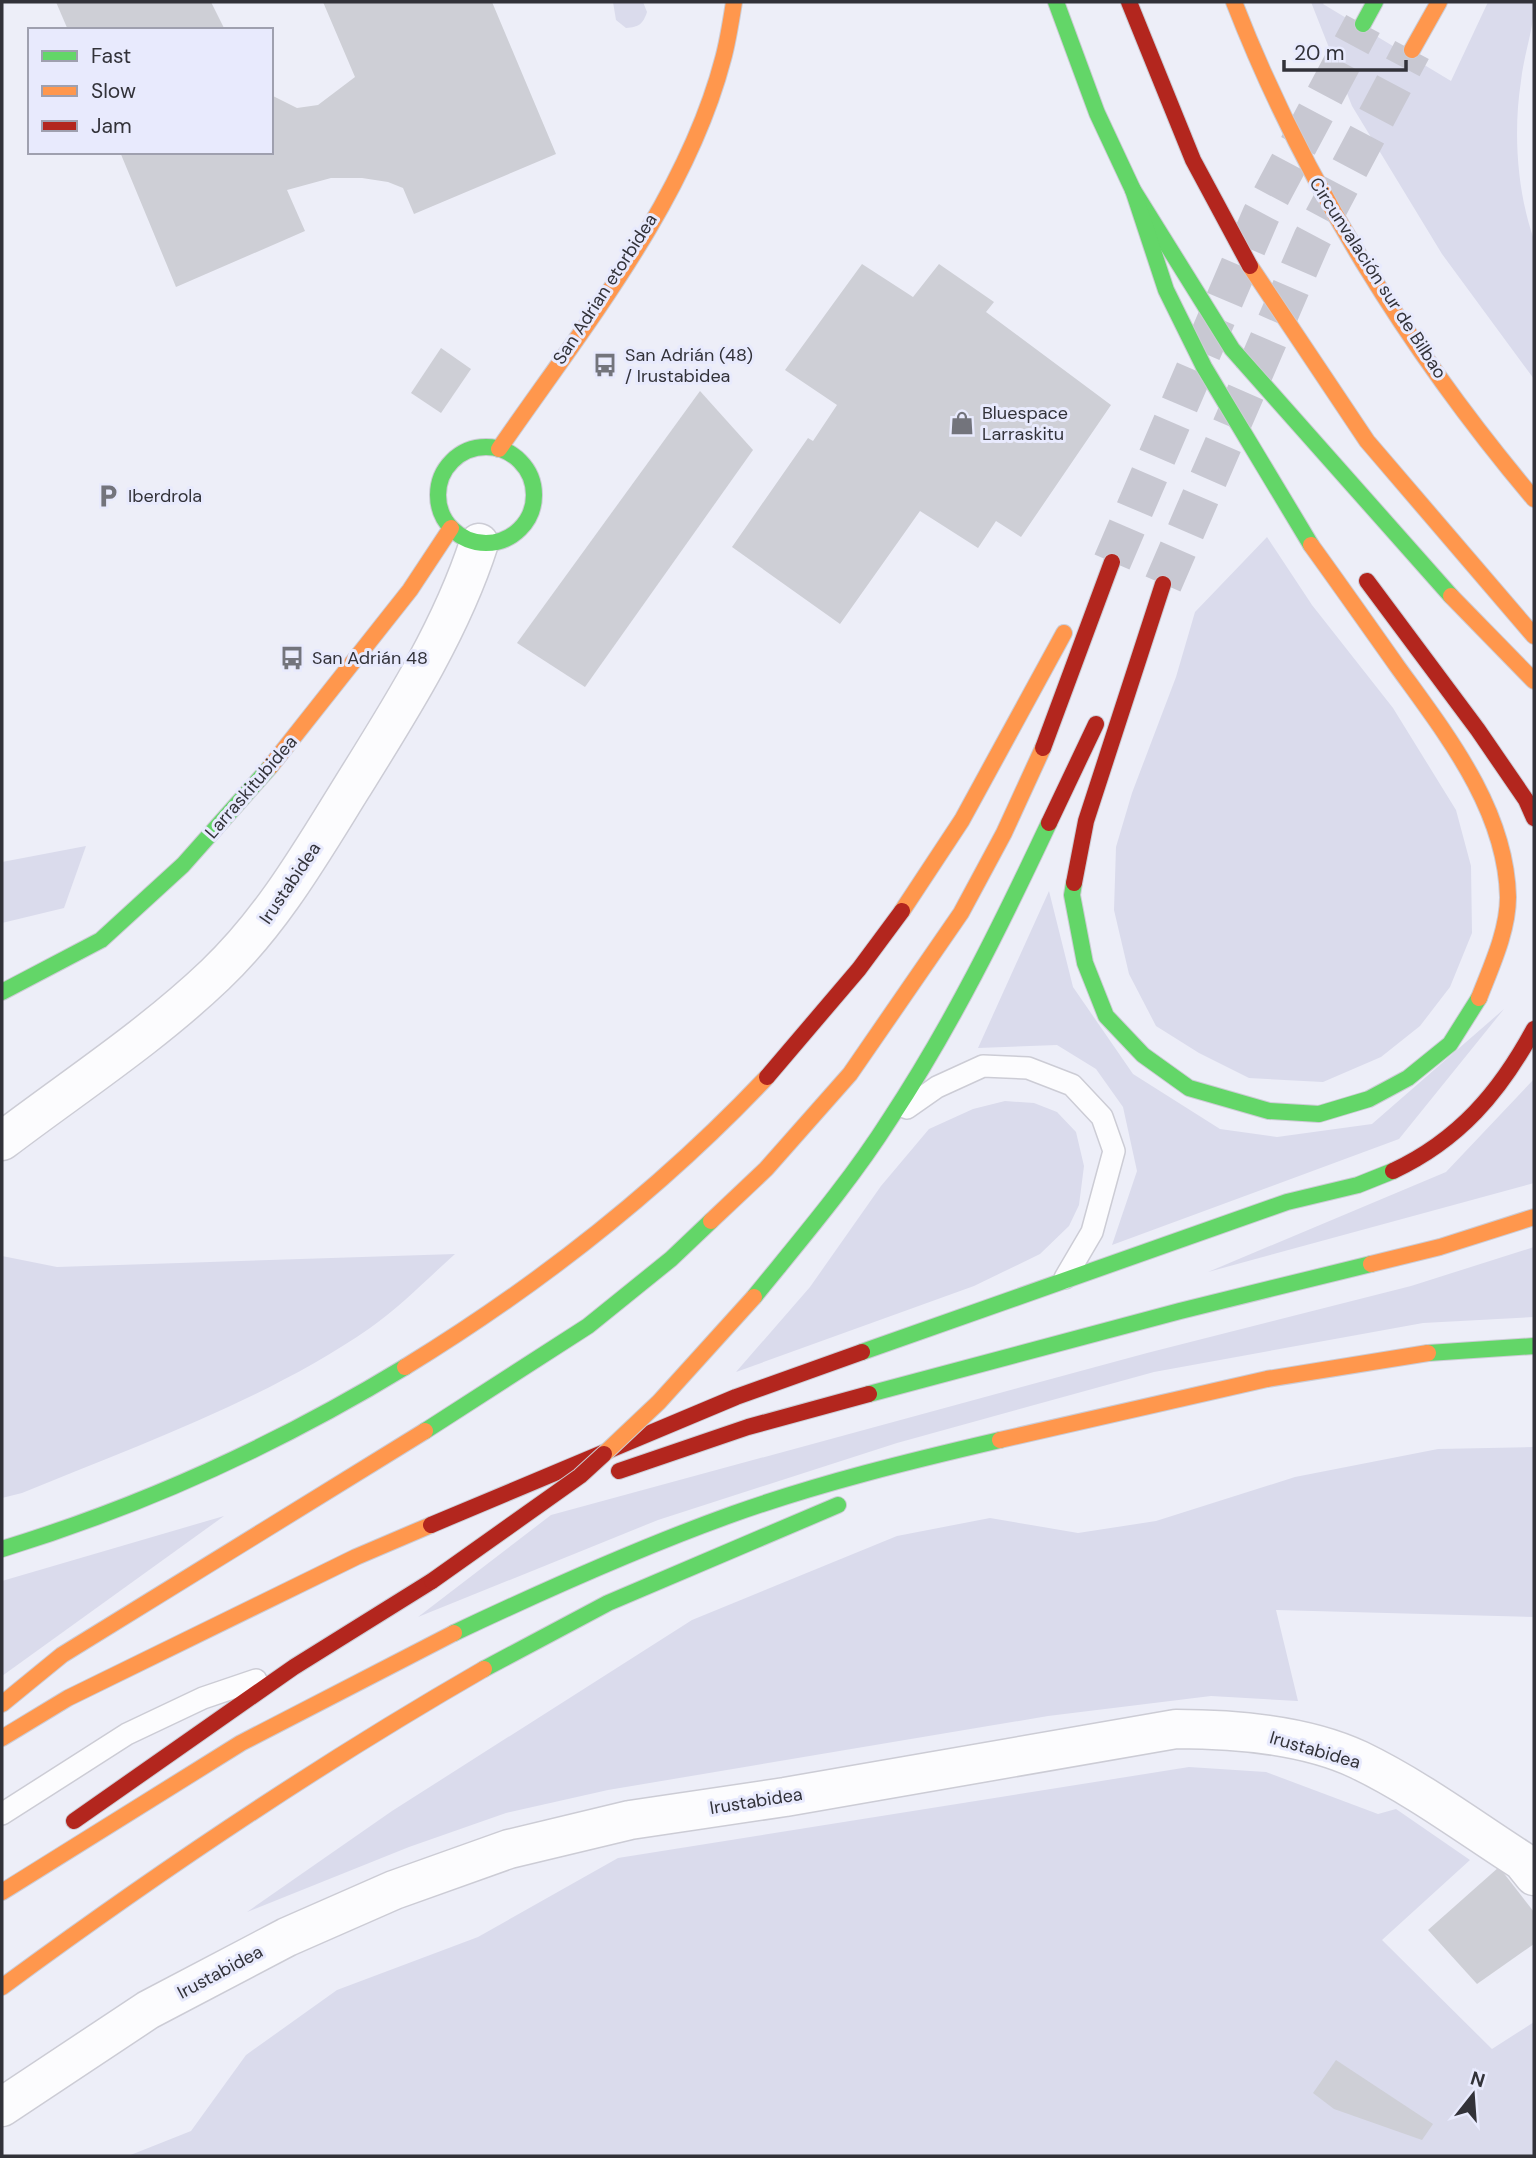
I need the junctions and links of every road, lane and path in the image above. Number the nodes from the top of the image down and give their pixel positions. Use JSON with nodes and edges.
{"nodes":[{"id":1,"x":734,"y":2,"type":"edge"},
{"id":2,"x":1056,"y":2,"type":"edge"},
{"id":3,"x":1129,"y":2,"type":"edge"},
{"id":4,"x":1234,"y":2,"type":"edge"},
{"id":5,"x":1375,"y":2,"type":"edge"},
{"id":6,"x":1439,"y":2,"type":"edge"},
{"id":7,"x":1363,"y":23,"type":"tunnel mouth"},
{"id":8,"x":1412,"y":50,"type":"tunnel mouth"},
{"id":9,"x":1133,"y":190,"type":"junction"},
{"id":10,"x":1204,"y":367,"type":"junction"},
{"id":11,"x":499,"y":449,"type":"junction"},
{"id":12,"x":1294,"y":483,"type":"dead end"},
{"id":13,"x":1534,"y":499,"type":"edge"},
{"id":14,"x":465,"y":536,"type":"junction"},
{"id":15,"x":1358,"y":569,"type":"dead end"},
{"id":16,"x":1534,"y":636,"type":"edge"},
{"id":17,"x":1534,"y":681,"type":"edge"},
{"id":18,"x":1534,"y":818,"type":"edge"},
{"id":19,"x":2,"y":992,"type":"edge"},
{"id":20,"x":1534,"y":1029,"type":"edge"},
{"id":21,"x":891,"y":1119,"type":"junction"},
{"id":22,"x":2,"y":1141,"type":"edge"},
{"id":23,"x":1534,"y":1217,"type":"edge"},
{"id":24,"x":1065,"y":1278,"type":"junction"},
{"id":25,"x":1534,"y":1346,"type":"edge"},
{"id":26,"x":985,"y":1444,"type":"junction"},
{"id":27,"x":887,"y":1484,"type":"dead end"},
{"id":28,"x":851,"y":1499,"type":"dead end"},
{"id":29,"x":2,"y":1549,"type":"edge"},
{"id":30,"x":355,"y":1557,"type":"junction"},
{"id":31,"x":294,"y":1667,"type":"junction"},
{"id":32,"x":2,"y":1704,"type":"edge"},
{"id":33,"x":2,"y":1738,"type":"edge"},
{"id":34,"x":2,"y":1814,"type":"edge"},
{"id":35,"x":56,"y":1835,"type":"dead end"},
{"id":36,"x":23,"y":1858,"type":"dead end"},
{"id":37,"x":2,"y":1874,"type":"edge"},
{"id":38,"x":1534,"y":1876,"type":"edge"},
{"id":39,"x":2,"y":1892,"type":"edge"},
{"id":40,"x":2,"y":1987,"type":"edge"},
{"id":41,"x":2,"y":2107,"type":"edge"}],
"edges":[{"from":1,"to":11,"type":"main road","name":"San Adrian etorbidea"},
{"from":2,"to":9,"type":"main road"},
{"from":3,"to":16,"type":"main road"},
{"from":4,"to":13,"type":"main road","name":"Circunvalación sur de Bilbao"},
{"from":5,"to":7,"type":"main road"},
{"from":6,"to":8,"type":"main road"},
{"from":9,"to":10,"type":"main road"},
{"from":9,"to":17,"type":"main road"},
{"from":10,"to":12,"type":"main road"},
{"from":10,"to":21,"type":"main road"},
{"from":11,"to":14,"type":"main road"},
{"from":11,"to":14,"type":"main road"},
{"from":14,"to":19,"type":"main road","name":"Larraskitubidea"},
{"from":14,"to":22,"type":"street","name":"Irustabidea"},
{"from":15,"to":18,"type":"main road"},
{"from":20,"to":24,"type":"main road"},
{"from":21,"to":24,"type":"lane"},
{"from":21,"to":31,"type":"main road","bridge":true},
{"from":23,"to":30,"type":"main road"},
{"from":24,"to":30,"type":"main road"},
{"from":25,"to":26,"type":"main road"},
{"from":26,"to":27,"type":"main road"},
{"from":26,"to":39,"type":"main road"},
{"from":28,"to":40,"type":"main road"},
{"from":29,"to":32,"type":"main road"},
{"from":30,"to":33,"type":"main road"},
{"from":31,"to":34,"type":"lane"},
{"from":31,"to":35,"type":"main road"},
{"from":36,"to":37,"type":"main road"},
{"from":38,"to":41,"type":"street","name":"Irustabidea"}]}
